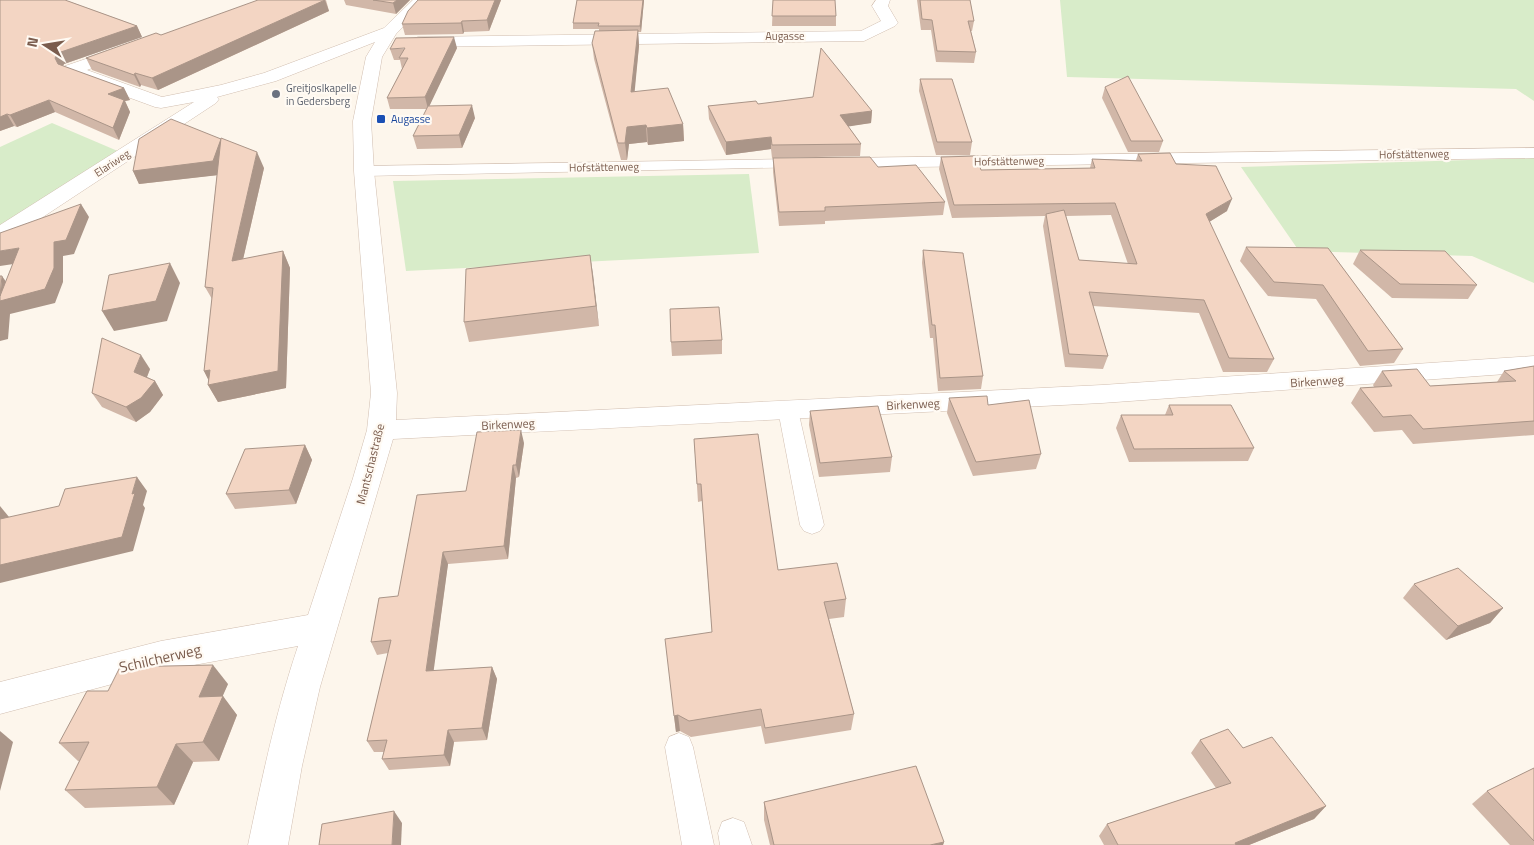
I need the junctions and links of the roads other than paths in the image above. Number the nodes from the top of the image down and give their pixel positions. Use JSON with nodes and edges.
{"nodes":[{"id":1,"x":421,"y":0,"type":"edge"},
{"id":2,"x":883,"y":0,"type":"edge"},
{"id":3,"x":385,"y":37,"type":"junction"},
{"id":4,"x":142,"y":44,"type":"edge"},
{"id":5,"x":224,"y":90,"type":"junction"},
{"id":6,"x":1534,"y":152,"type":"edge"},
{"id":7,"x":364,"y":171,"type":"junction"},
{"id":8,"x":0,"y":235,"type":"edge"},
{"id":9,"x":1534,"y":364,"type":"edge"},
{"id":10,"x":788,"y":410,"type":"junction"},
{"id":11,"x":381,"y":430,"type":"junction"},
{"id":12,"x":812,"y":525,"type":"dead end"},
{"id":13,"x":322,"y":627,"type":"junction"},
{"id":14,"x":0,"y":698,"type":"edge"},
{"id":15,"x":679,"y":747,"type":"dead end"},
{"id":16,"x":268,"y":845,"type":"edge"},
{"id":17,"x":698,"y":845,"type":"edge"}],
"edges":[{"from":1,"to":3,"type":"street","name":"Mantschastraße"},
{"from":2,"to":3,"type":"street","name":"Augasse"},
{"from":3,"to":5,"type":"street","name":"Elariweg"},
{"from":3,"to":7,"type":"street","name":"Mantschastraße"},
{"from":4,"to":5,"type":"street","name":"Elariweg"},
{"from":5,"to":8,"type":"street","name":"Elariweg"},
{"from":6,"to":7,"type":"lane","name":"Hofstättenweg"},
{"from":7,"to":11,"type":"street","name":"Mantschastraße"},
{"from":9,"to":10,"type":"street","name":"Birkenweg"},
{"from":10,"to":11,"type":"street","name":"Birkenweg"},
{"from":10,"to":12,"type":"lane"},
{"from":11,"to":13,"type":"street","name":"Mantschastraße"},
{"from":13,"to":14,"type":"street","name":"Schilcherweg"},
{"from":13,"to":16,"type":"street","name":"Mantschastraße"},
{"from":15,"to":17,"type":"lane"}]}
